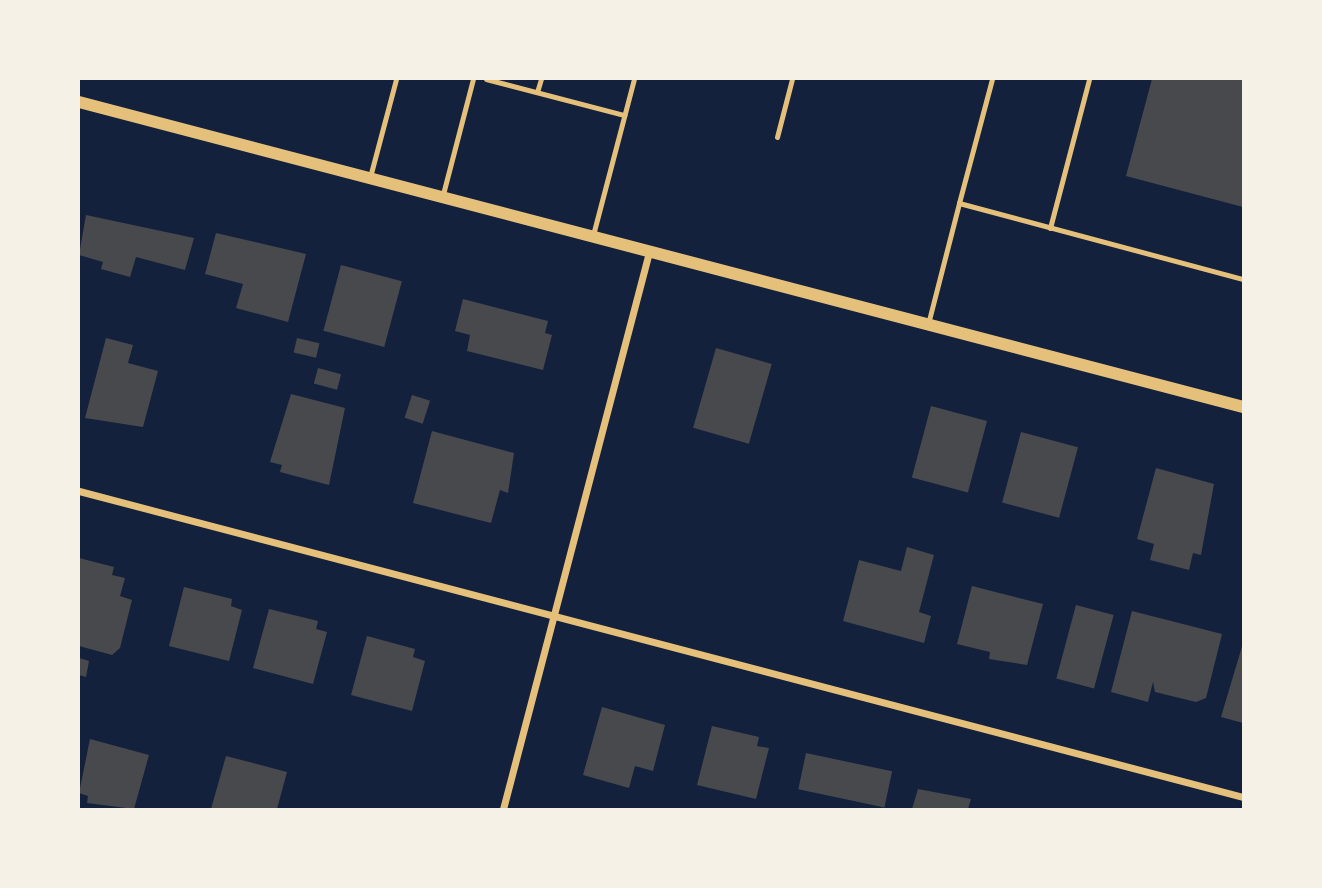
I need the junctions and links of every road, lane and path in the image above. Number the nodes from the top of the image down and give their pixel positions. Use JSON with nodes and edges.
{"nodes":[{"id":1,"x":396,"y":79,"type":"edge"},
{"id":2,"x":473,"y":79,"type":"edge"},
{"id":3,"x":486,"y":79,"type":"edge"},
{"id":4,"x":541,"y":79,"type":"edge"},
{"id":5,"x":634,"y":79,"type":"edge"},
{"id":6,"x":792,"y":79,"type":"edge"},
{"id":7,"x":992,"y":79,"type":"edge"},
{"id":8,"x":1088,"y":79,"type":"edge"},
{"id":9,"x":537,"y":92,"type":"junction"},
{"id":10,"x":79,"y":102,"type":"edge"},
{"id":11,"x":624,"y":115,"type":"junction"},
{"id":12,"x":777,"y":137,"type":"dead end"},
{"id":13,"x":369,"y":179,"type":"junction"},
{"id":14,"x":442,"y":198,"type":"junction"},
{"id":15,"x":959,"y":203,"type":"junction"},
{"id":16,"x":1050,"y":228,"type":"junction"},
{"id":17,"x":592,"y":238,"type":"junction"},
{"id":18,"x":649,"y":252,"type":"junction"},
{"id":19,"x":1243,"y":279,"type":"edge"},
{"id":20,"x":928,"y":324,"type":"junction"},
{"id":21,"x":1243,"y":407,"type":"edge"},
{"id":22,"x":79,"y":491,"type":"edge"},
{"id":23,"x":554,"y":618,"type":"junction"},
{"id":24,"x":1243,"y":797,"type":"edge"},
{"id":25,"x":503,"y":809,"type":"edge"}],
"edges":[{"from":1,"to":13,"type":"lane"},
{"from":2,"to":14,"type":"lane"},
{"from":3,"to":9,"type":"lane"},
{"from":4,"to":9,"type":"lane"},
{"from":5,"to":11,"type":"lane"},
{"from":6,"to":12,"type":"lane"},
{"from":7,"to":15,"type":"lane"},
{"from":8,"to":16,"type":"lane"},
{"from":9,"to":11,"type":"lane"},
{"from":10,"to":13,"type":"street"},
{"from":11,"to":17,"type":"lane"},
{"from":13,"to":14,"type":"street"},
{"from":14,"to":17,"type":"street"},
{"from":15,"to":16,"type":"lane"},
{"from":15,"to":20,"type":"lane"},
{"from":16,"to":19,"type":"lane"},
{"from":17,"to":18,"type":"street"},
{"from":18,"to":20,"type":"street"},
{"from":18,"to":23,"type":"street"},
{"from":20,"to":21,"type":"street"},
{"from":22,"to":23,"type":"street"},
{"from":23,"to":24,"type":"street"},
{"from":23,"to":25,"type":"street"}]}
